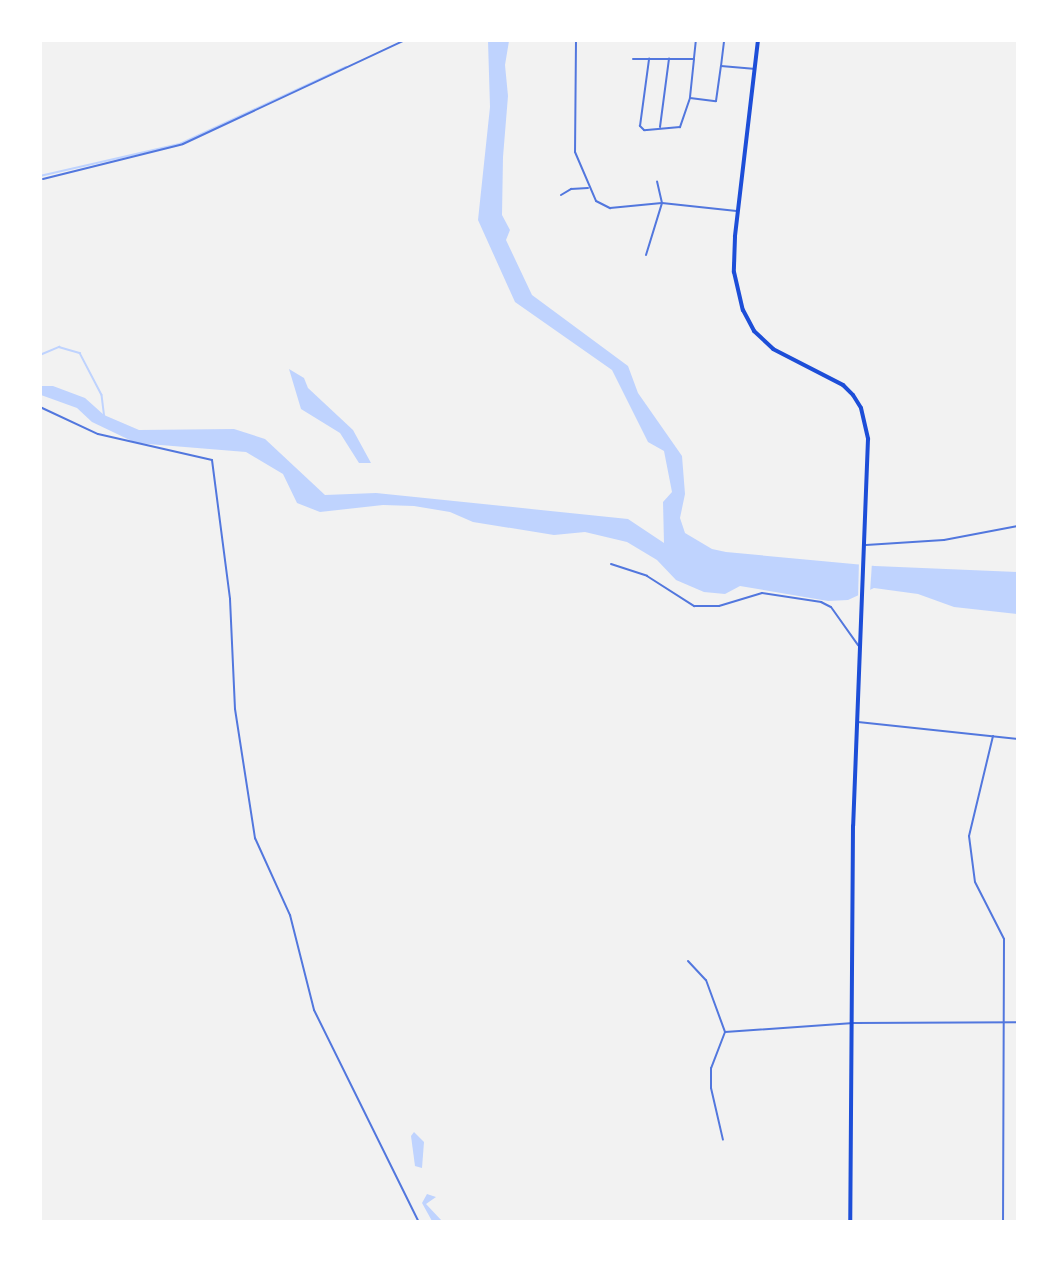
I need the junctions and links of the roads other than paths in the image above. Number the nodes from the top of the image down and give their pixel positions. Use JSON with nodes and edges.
{"nodes":[{"id":1,"x":405,"y":40,"type":"edge"},
{"id":2,"x":576,"y":40,"type":"edge"},
{"id":3,"x":696,"y":40,"type":"edge"},
{"id":4,"x":724,"y":40,"type":"edge"},
{"id":5,"x":758,"y":40,"type":"edge"},
{"id":6,"x":633,"y":59,"type":"dead end"},
{"id":7,"x":649,"y":59,"type":"junction"},
{"id":8,"x":669,"y":59,"type":"junction"},
{"id":9,"x":694,"y":59,"type":"junction"},
{"id":10,"x":721,"y":66,"type":"junction"},
{"id":11,"x":755,"y":70,"type":"junction"},
{"id":12,"x":690,"y":98,"type":"junction"},
{"id":13,"x":659,"y":128,"type":"junction"},
{"id":14,"x":43,"y":179,"type":"dead end"},
{"id":15,"x":657,"y":182,"type":"dead end"},
{"id":16,"x":588,"y":188,"type":"junction"},
{"id":17,"x":561,"y":195,"type":"dead end"},
{"id":18,"x":662,"y":203,"type":"junction"},
{"id":19,"x":738,"y":211,"type":"junction"},
{"id":20,"x":646,"y":255,"type":"dead end"},
{"id":21,"x":40,"y":407,"type":"edge"},
{"id":22,"x":1017,"y":526,"type":"edge"},
{"id":23,"x":866,"y":545,"type":"junction"},
{"id":24,"x":611,"y":564,"type":"dead end"},
{"id":25,"x":862,"y":650,"type":"junction"},
{"id":26,"x":858,"y":722,"type":"junction"},
{"id":27,"x":993,"y":736,"type":"junction"},
{"id":28,"x":1017,"y":739,"type":"edge"},
{"id":29,"x":688,"y":961,"type":"dead end"},
{"id":30,"x":1001,"y":1022,"type":"junction"},
{"id":31,"x":1017,"y":1022,"type":"edge"},
{"id":32,"x":854,"y":1023,"type":"junction"},
{"id":33,"x":725,"y":1032,"type":"junction"},
{"id":34,"x":723,"y":1140,"type":"dead end"},
{"id":35,"x":418,"y":1221,"type":"edge"},
{"id":36,"x":850,"y":1221,"type":"edge"},
{"id":37,"x":1003,"y":1221,"type":"edge"}],
"edges":[{"from":1,"to":14,"type":"street"},
{"from":2,"to":16,"type":"street"},
{"from":3,"to":9,"type":"street"},
{"from":4,"to":10,"type":"street"},
{"from":5,"to":11,"type":"highway"},
{"from":6,"to":7,"type":"street"},
{"from":7,"to":8,"type":"street"},
{"from":7,"to":13,"type":"street"},
{"from":8,"to":9,"type":"street"},
{"from":8,"to":13,"type":"street"},
{"from":9,"to":12,"type":"street"},
{"from":10,"to":11,"type":"street"},
{"from":10,"to":12,"type":"street"},
{"from":11,"to":19,"type":"highway"},
{"from":12,"to":13,"type":"street"},
{"from":15,"to":18,"type":"street"},
{"from":16,"to":17,"type":"street"},
{"from":16,"to":18,"type":"street"},
{"from":18,"to":19,"type":"street"},
{"from":18,"to":20,"type":"street"},
{"from":19,"to":23,"type":"highway"},
{"from":21,"to":35,"type":"street"},
{"from":22,"to":23,"type":"street"},
{"from":23,"to":25,"type":"highway"},
{"from":24,"to":25,"type":"street"},
{"from":25,"to":26,"type":"highway"},
{"from":26,"to":27,"type":"street"},
{"from":26,"to":32,"type":"highway"},
{"from":27,"to":28,"type":"street"},
{"from":27,"to":30,"type":"street"},
{"from":29,"to":33,"type":"street"},
{"from":30,"to":31,"type":"street"},
{"from":30,"to":32,"type":"street"},
{"from":30,"to":37,"type":"street"},
{"from":32,"to":33,"type":"street"},
{"from":32,"to":36,"type":"highway"},
{"from":33,"to":34,"type":"street"}]}
